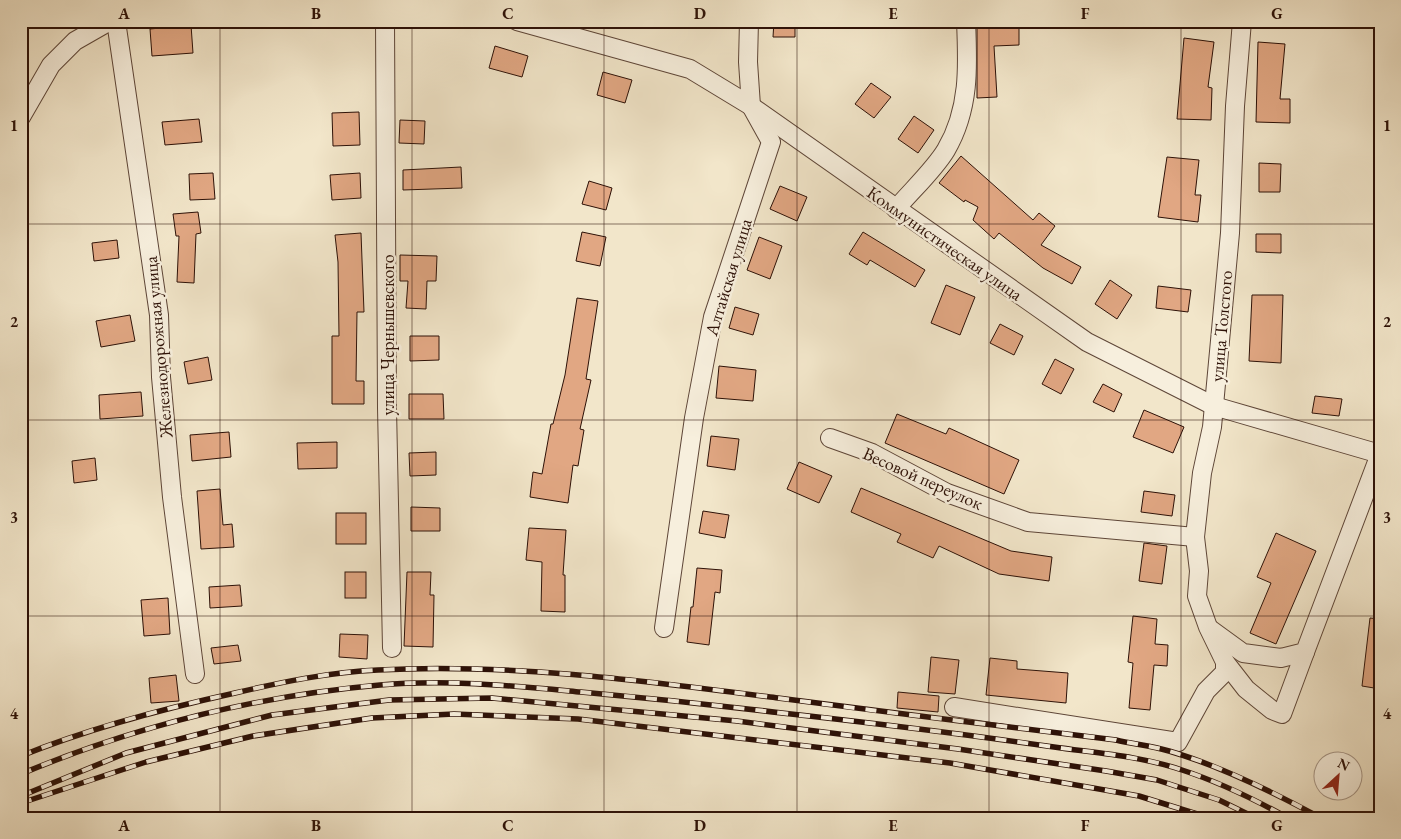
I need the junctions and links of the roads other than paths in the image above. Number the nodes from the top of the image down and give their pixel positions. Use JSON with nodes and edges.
{"nodes":[{"id":1,"x":110,"y":21,"type":"edge"},
{"id":2,"x":116,"y":21,"type":"edge"},
{"id":3,"x":385,"y":21,"type":"edge"},
{"id":4,"x":518,"y":21,"type":"edge"},
{"id":5,"x":749,"y":21,"type":"edge"},
{"id":6,"x":966,"y":21,"type":"edge"},
{"id":7,"x":1242,"y":21,"type":"edge"},
{"id":8,"x":751,"y":106,"type":"junction"},
{"id":9,"x":21,"y":117,"type":"edge"},
{"id":10,"x":896,"y":209,"type":"junction"},
{"id":11,"x":1214,"y":406,"type":"junction"},
{"id":12,"x":830,"y":438,"type":"dead end"},
{"id":13,"x":1380,"y":454,"type":"edge"},
{"id":14,"x":1195,"y":537,"type":"junction"},
{"id":15,"x":1208,"y":627,"type":"junction"},
{"id":16,"x":664,"y":628,"type":"dead end"},
{"id":17,"x":392,"y":648,"type":"dead end"},
{"id":18,"x":1305,"y":652,"type":"junction"},
{"id":19,"x":1225,"y":662,"type":"junction"},
{"id":20,"x":195,"y":674,"type":"dead end"},
{"id":21,"x":954,"y":707,"type":"dead end"}],
"edges":[{"from":1,"to":9,"type":"street"},
{"from":2,"to":20,"type":"street","name":"Железнодорожная улица"},
{"from":3,"to":17,"type":"street","name":"улица Чернышевского"},
{"from":4,"to":8,"type":"street","name":"Коммунистическая улица"},
{"from":5,"to":8,"type":"street","name":"Алтайская улица"},
{"from":6,"to":10,"type":"street"},
{"from":7,"to":11,"type":"street","name":"улица Толстого"},
{"from":8,"to":10,"type":"street","name":"Коммунистическая улица"},
{"from":8,"to":16,"type":"street","name":"Алтайская улица"},
{"from":10,"to":11,"type":"street","name":"Коммунистическая улица"},
{"from":11,"to":13,"type":"street","name":"Коммунистическая улица"},
{"from":11,"to":14,"type":"street","name":"улица Толстого"},
{"from":12,"to":14,"type":"street","name":"Весовой переулок"},
{"from":13,"to":18,"type":"street"},
{"from":14,"to":15,"type":"street","name":"улица Толстого"},
{"from":15,"to":18,"type":"street"},
{"from":15,"to":19,"type":"street","name":"улица Толстого"},
{"from":18,"to":19,"type":"street","name":"улица Толстого"},
{"from":19,"to":21,"type":"street"}]}
